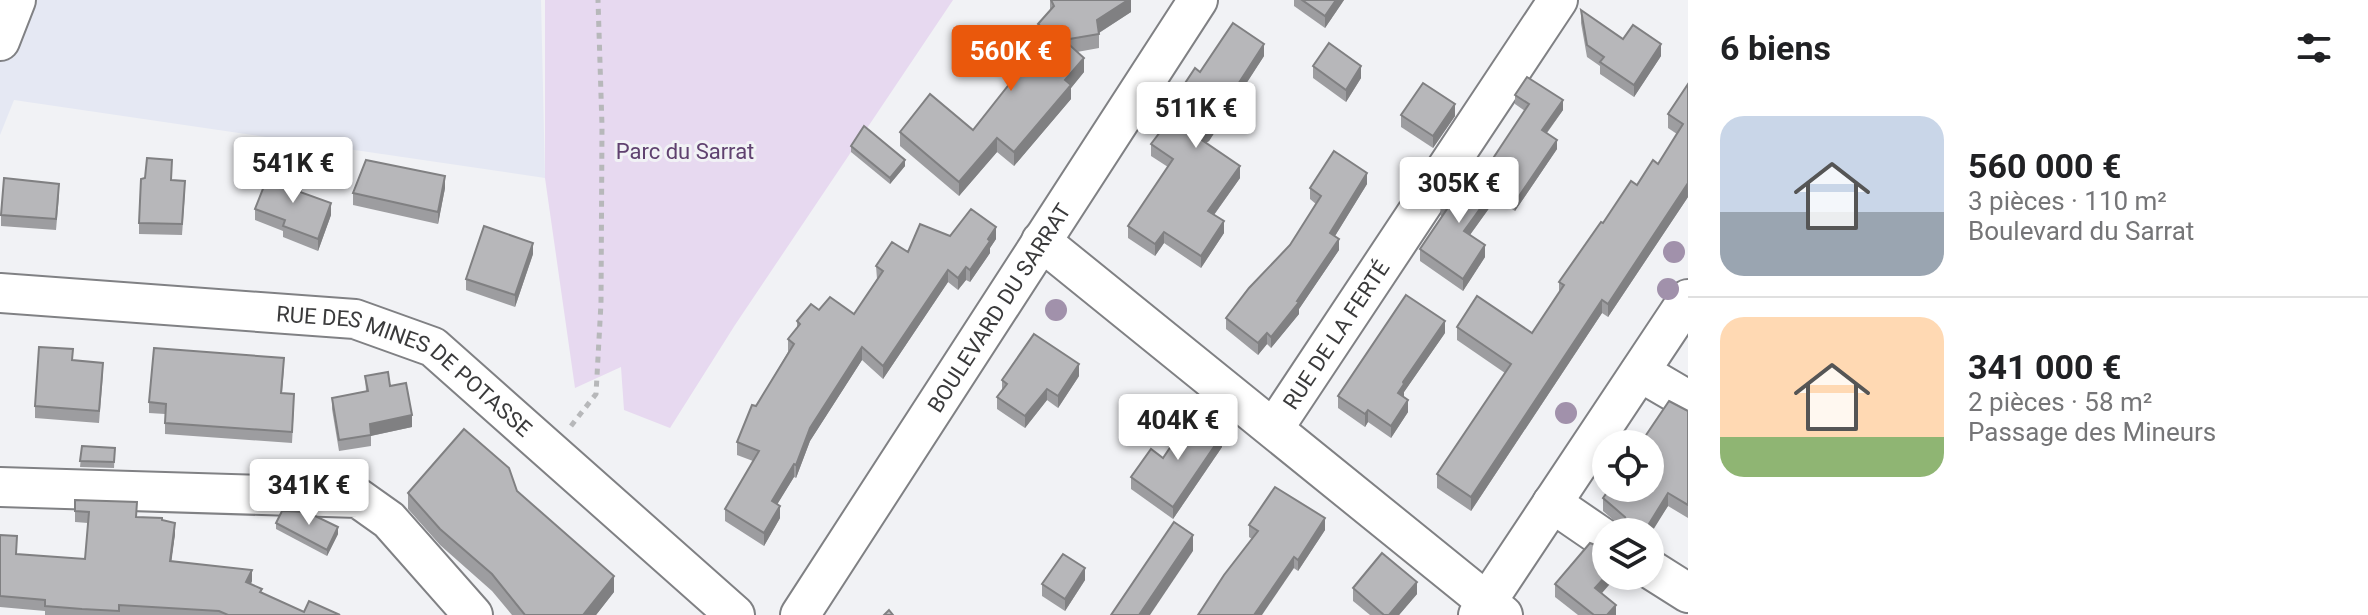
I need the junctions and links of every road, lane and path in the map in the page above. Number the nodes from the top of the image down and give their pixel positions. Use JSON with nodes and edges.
{"nodes":[{"id":1,"x":16,"y":0,"type":"edge"},
{"id":2,"x":598,"y":0,"type":"edge"},
{"id":3,"x":1198,"y":0,"type":"edge"},
{"id":4,"x":1558,"y":0,"type":"edge"},
{"id":5,"x":0,"y":41,"type":"edge"},
{"id":6,"x":1041,"y":241,"type":"junction"},
{"id":7,"x":0,"y":293,"type":"edge"},
{"id":8,"x":1688,"y":299,"type":"edge"},
{"id":9,"x":1640,"y":372,"type":"junction"},
{"id":10,"x":1688,"y":400,"type":"edge"},
{"id":11,"x":1274,"y":428,"type":"junction"},
{"id":12,"x":551,"y":452,"type":"junction"},
{"id":13,"x":0,"y":487,"type":"edge"},
{"id":14,"x":1552,"y":503,"type":"junction"},
{"id":15,"x":1592,"y":530,"type":"edge"},
{"id":16,"x":1664,"y":578,"type":"edge"},
{"id":17,"x":1688,"y":593,"type":"edge"},
{"id":18,"x":1489,"y":611,"type":"edge"},
{"id":19,"x":473,"y":615,"type":"edge"},
{"id":20,"x":735,"y":615,"type":"edge"},
{"id":21,"x":800,"y":615,"type":"edge"}],
"edges":[{"from":1,"to":5,"type":"street"},
{"from":2,"to":12,"type":"path"},
{"from":3,"to":6,"type":"street","name":"BOULEVARD DU SARRAT"},
{"from":4,"to":11,"type":"street","name":"RUE DE LA FERTÉ"},
{"from":6,"to":11,"type":"street"},
{"from":6,"to":21,"type":"street","name":"BOULEVARD DU SARRAT"},
{"from":7,"to":12,"type":"street","name":"RUE DES MINES DE POTASSE"},
{"from":8,"to":9,"type":"street"},
{"from":9,"to":10,"type":"street"},
{"from":9,"to":14,"type":"street"},
{"from":11,"to":18,"type":"street"},
{"from":12,"to":20,"type":"street","name":"RUE DES MINES DE POTASSE"},
{"from":13,"to":19,"type":"street"},
{"from":14,"to":15,"type":"street"},
{"from":14,"to":18,"type":"street"},
{"from":16,"to":17,"type":"street"}]}
